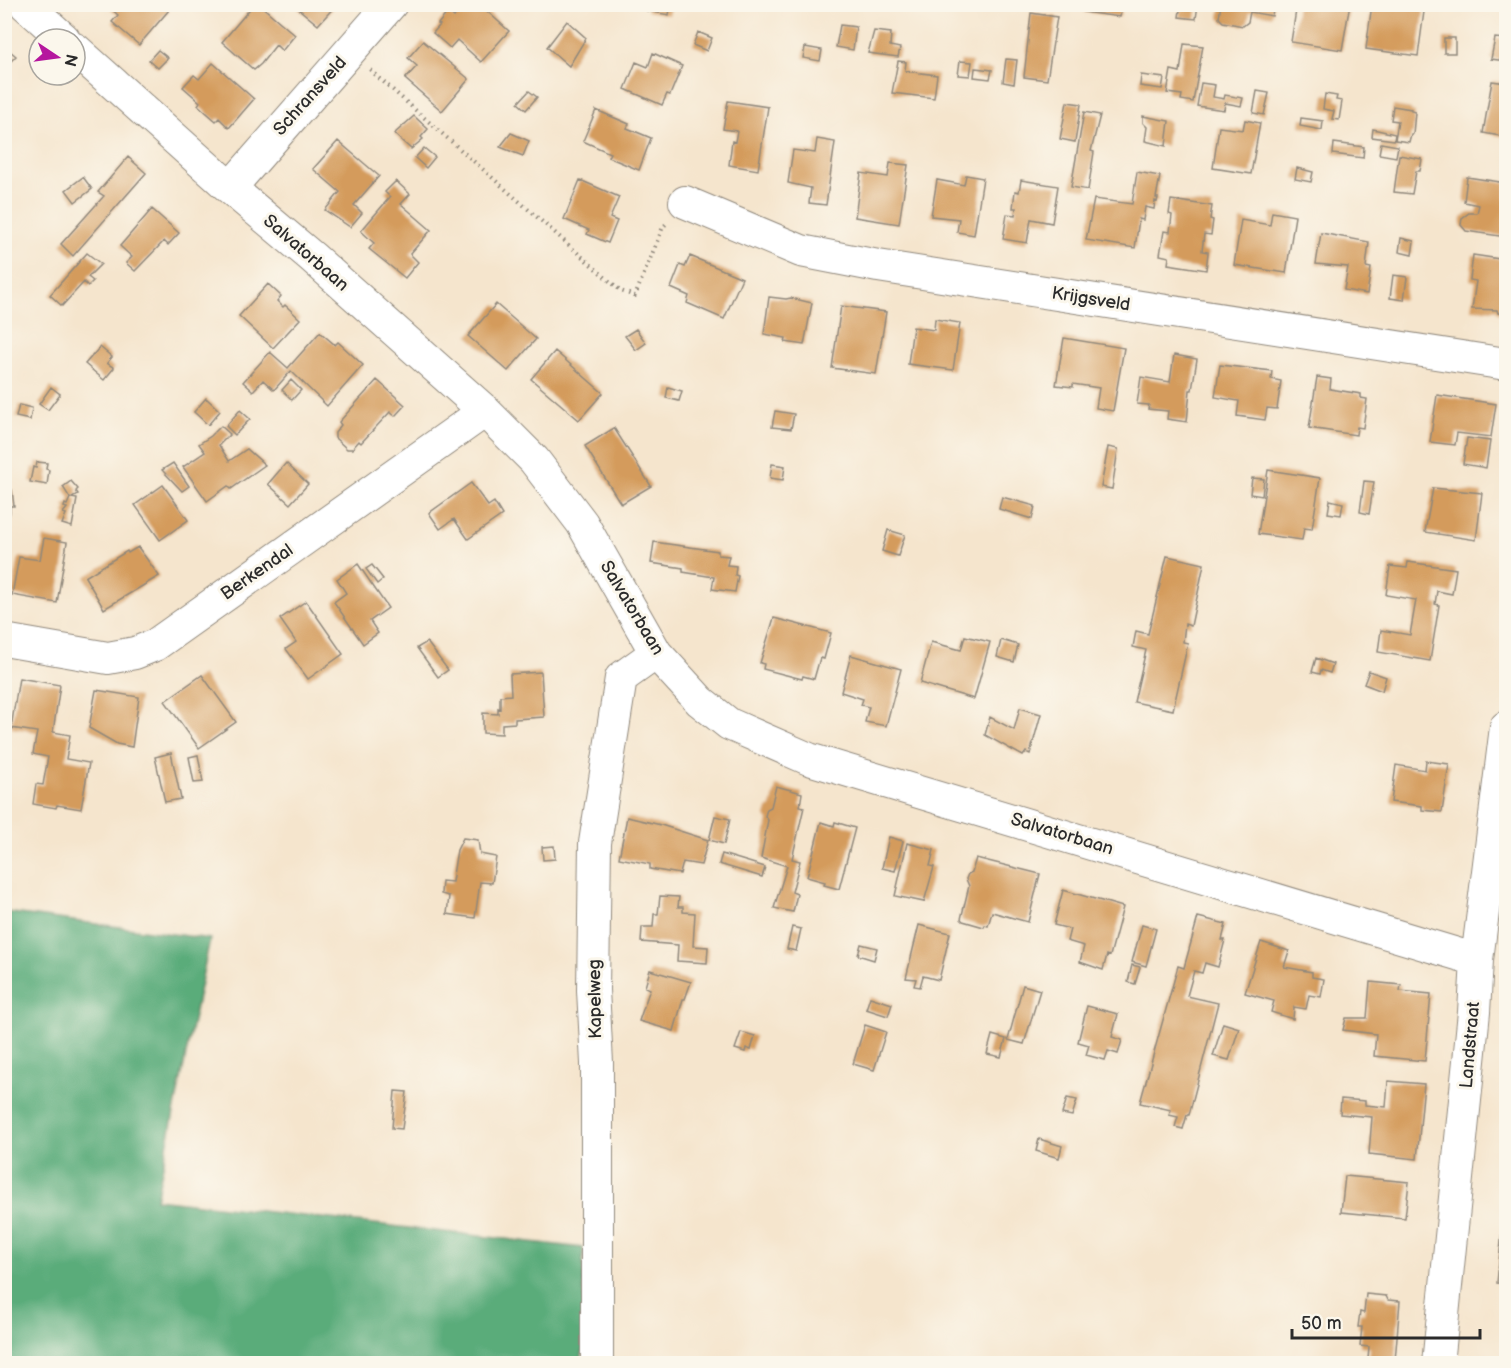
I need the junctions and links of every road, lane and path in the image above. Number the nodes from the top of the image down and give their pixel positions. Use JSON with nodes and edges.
{"nodes":[{"id":1,"x":25,"y":4,"type":"edge"},
{"id":2,"x":391,"y":4,"type":"edge"},
{"id":3,"x":51,"y":27,"type":"edge"},
{"id":4,"x":349,"y":51,"type":"junction"},
{"id":5,"x":87,"y":60,"type":"edge"},
{"id":6,"x":230,"y":188,"type":"junction"},
{"id":7,"x":685,"y":202,"type":"joint"},
{"id":8,"x":1506,"y":364,"type":"edge"},
{"id":9,"x":485,"y":411,"type":"junction"},
{"id":10,"x":4,"y":640,"type":"edge"},
{"id":11,"x":656,"y":653,"type":"junction"},
{"id":12,"x":1506,"y":727,"type":"edge"},
{"id":13,"x":1478,"y":960,"type":"junction"},
{"id":14,"x":597,"y":1364,"type":"edge"},
{"id":15,"x":1438,"y":1364,"type":"edge"}],
"edges":[{"from":1,"to":3,"type":"street"},
{"from":2,"to":4,"type":"street","name":"Schransveld"},
{"from":4,"to":6,"type":"street","name":"Schransveld"},
{"from":4,"to":7,"type":"path"},
{"from":5,"to":6,"type":"street","name":"Salvatorbaan"},
{"from":6,"to":9,"type":"street","name":"Salvatorbaan"},
{"from":7,"to":8,"type":"street","name":"Krijgsveld"},
{"from":9,"to":10,"type":"street","name":"Berkendal"},
{"from":9,"to":11,"type":"street","name":"Salvatorbaan"},
{"from":11,"to":13,"type":"street","name":"Salvatorbaan"},
{"from":11,"to":14,"type":"street","name":"Kapelweg"},
{"from":12,"to":13,"type":"street","name":"Landstraat"},
{"from":13,"to":15,"type":"street","name":"Landstraat"}]}
